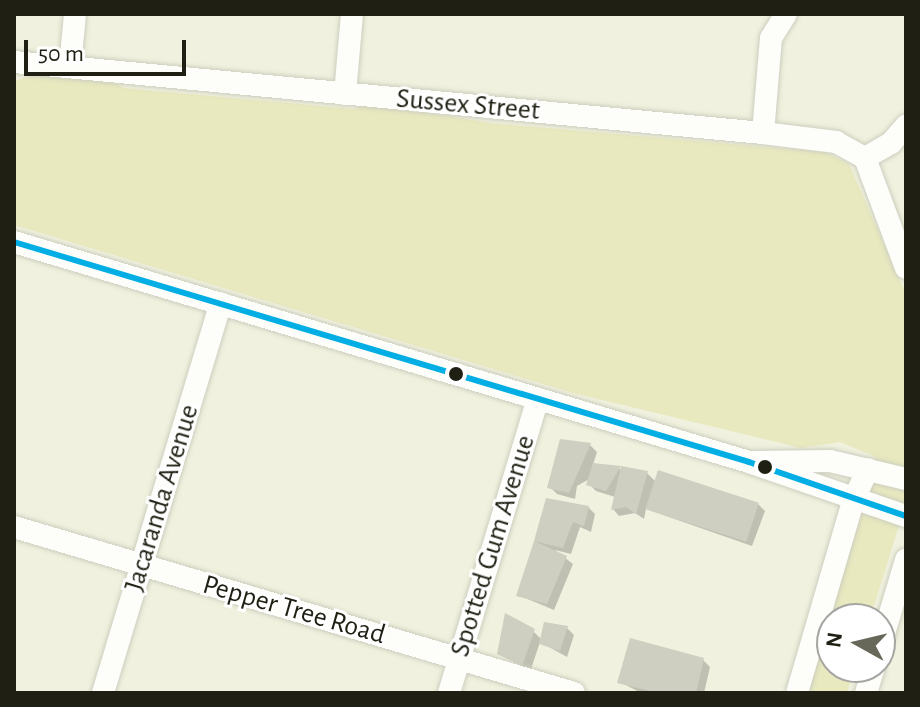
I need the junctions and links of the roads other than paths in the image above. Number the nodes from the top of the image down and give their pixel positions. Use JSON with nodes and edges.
{"nodes":[{"id":1,"x":75,"y":14,"type":"edge"},
{"id":2,"x":352,"y":14,"type":"edge"},
{"id":3,"x":786,"y":14,"type":"edge"},
{"id":4,"x":14,"y":62,"type":"edge"},
{"id":5,"x":70,"y":66,"type":"junction"},
{"id":6,"x":345,"y":94,"type":"junction"},
{"id":7,"x":906,"y":126,"type":"edge"},
{"id":8,"x":763,"y":133,"type":"junction"},
{"id":9,"x":865,"y":158,"type":"junction"},
{"id":10,"x":14,"y":242,"type":"edge"},
{"id":11,"x":906,"y":268,"type":"edge"},
{"id":12,"x":221,"y":303,"type":"junction"},
{"id":13,"x":538,"y":399,"type":"junction"},
{"id":14,"x":749,"y":462,"type":"junction"},
{"id":15,"x":868,"y":469,"type":"junction"},
{"id":16,"x":906,"y":479,"type":"edge"},
{"id":17,"x":853,"y":501,"type":"junction"},
{"id":18,"x":906,"y":516,"type":"edge"},
{"id":19,"x":14,"y":527,"type":"edge"},
{"id":20,"x":906,"y":560,"type":"edge"},
{"id":21,"x":141,"y":565,"type":"junction"},
{"id":22,"x":893,"y":603,"type":"edge"},
{"id":23,"x":459,"y":658,"type":"junction"},
{"id":24,"x":103,"y":693,"type":"edge"},
{"id":25,"x":449,"y":693,"type":"edge"},
{"id":26,"x":574,"y":693,"type":"edge"},
{"id":27,"x":797,"y":693,"type":"edge"}],
"edges":[{"from":1,"to":5,"type":"street"},
{"from":2,"to":6,"type":"street"},
{"from":3,"to":8,"type":"street"},
{"from":4,"to":5,"type":"street","name":"Sussex Street"},
{"from":5,"to":6,"type":"street","name":"Sussex Street"},
{"from":6,"to":8,"type":"street","name":"Sussex Street"},
{"from":7,"to":9,"type":"street"},
{"from":8,"to":9,"type":"street","name":"Sussex Street"},
{"from":9,"to":11,"type":"street"},
{"from":10,"to":12,"type":"street"},
{"from":12,"to":13,"type":"street"},
{"from":12,"to":21,"type":"street","name":"Jacaranda Avenue"},
{"from":13,"to":14,"type":"street"},
{"from":13,"to":23,"type":"street","name":"Spotted Gum Avenue"},
{"from":14,"to":15,"type":"street"},
{"from":14,"to":17,"type":"street"},
{"from":15,"to":16,"type":"street"},
{"from":15,"to":17,"type":"street"},
{"from":17,"to":18,"type":"street"},
{"from":17,"to":27,"type":"street"},
{"from":19,"to":21,"type":"street","name":"Pepper Tree Road"},
{"from":20,"to":22,"type":"street"},
{"from":21,"to":23,"type":"street","name":"Pepper Tree Road"},
{"from":21,"to":24,"type":"street","name":"Jacaranda Avenue"},
{"from":23,"to":25,"type":"street","name":"Spotted Gum Avenue"},
{"from":23,"to":26,"type":"street","name":"Pepper Tree Road"}]}
